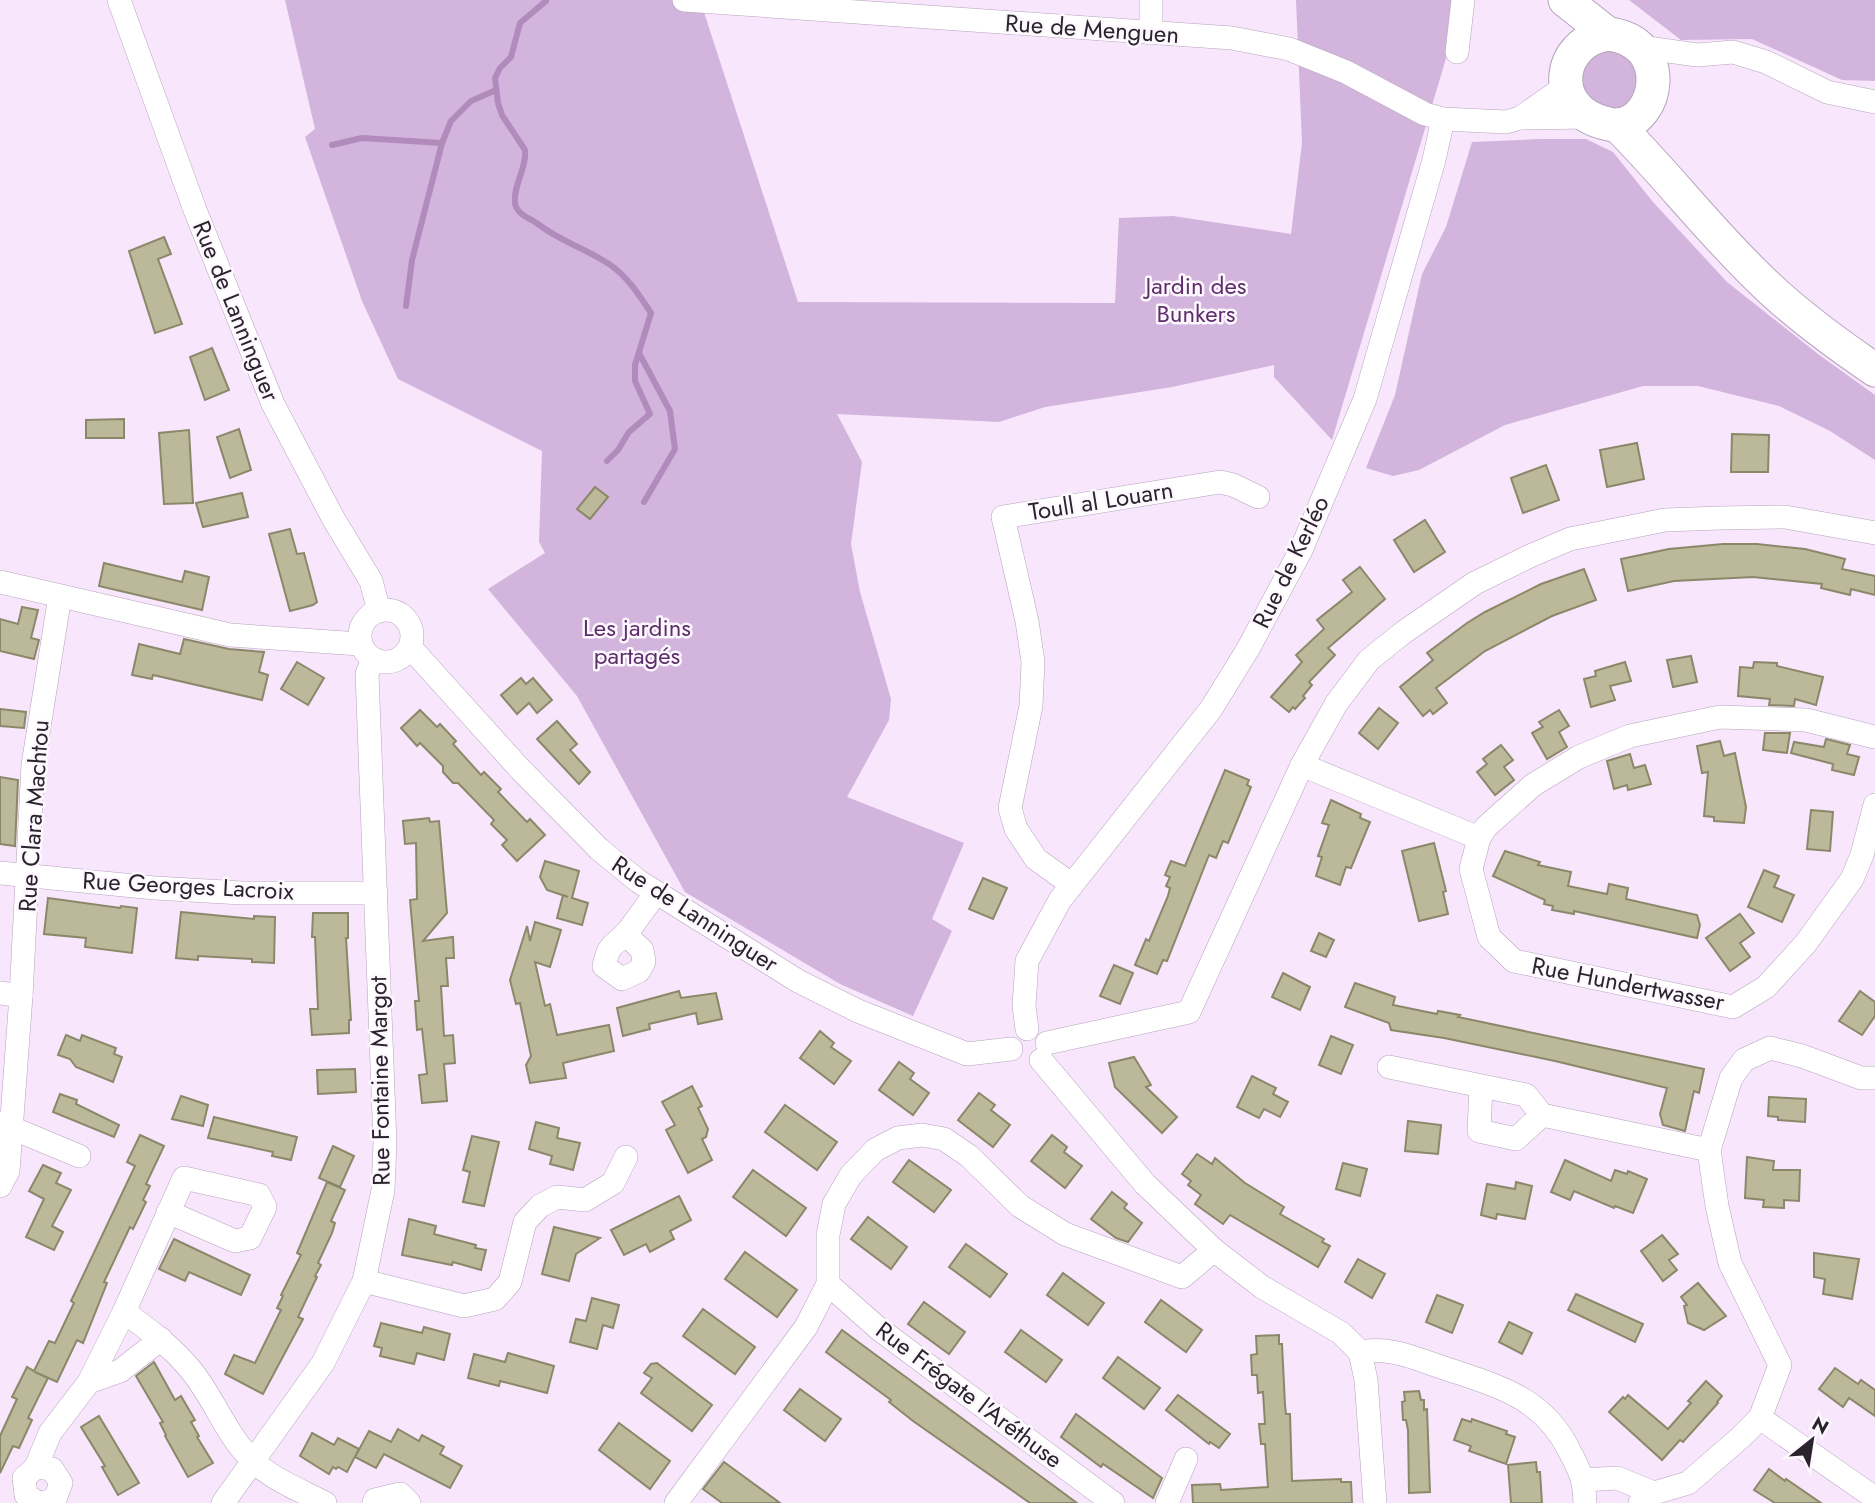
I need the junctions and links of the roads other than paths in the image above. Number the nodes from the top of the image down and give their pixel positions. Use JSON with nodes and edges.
{"nodes":[{"id":1,"x":119,"y":0,"type":"edge"},
{"id":2,"x":686,"y":0,"type":"edge"},
{"id":3,"x":1151,"y":0,"type":"edge"},
{"id":4,"x":1463,"y":0,"type":"edge"},
{"id":5,"x":1564,"y":0,"type":"edge"},
{"id":6,"x":1151,"y":33,"type":"junction"},
{"id":7,"x":1608,"y":34,"type":"junction"},
{"id":8,"x":1640,"y":47,"type":"junction"},
{"id":9,"x":1575,"y":50,"type":"junction"},
{"id":10,"x":1457,"y":52,"type":"dead end"},
{"id":11,"x":1697,"y":55,"type":"junction"},
{"id":12,"x":1566,"y":86,"type":"junction"},
{"id":13,"x":1649,"y":97,"type":"junction"},
{"id":14,"x":1875,"y":102,"type":"edge"},
{"id":15,"x":1520,"y":118,"type":"junction"},
{"id":16,"x":1443,"y":119,"type":"junction"},
{"id":17,"x":1602,"y":121,"type":"junction"},
{"id":18,"x":1689,"y":202,"type":"junction"},
{"id":19,"x":1875,"y":370,"type":"edge"},
{"id":20,"x":1258,"y":497,"type":"dead end"},
{"id":21,"x":1875,"y":533,"type":"edge"},
{"id":22,"x":0,"y":582,"type":"edge"},
{"id":23,"x":60,"y":596,"type":"junction"},
{"id":24,"x":379,"y":611,"type":"junction"},
{"id":25,"x":410,"y":647,"type":"junction"},
{"id":26,"x":367,"y":651,"type":"junction"},
{"id":27,"x":1875,"y":737,"type":"edge"},
{"id":28,"x":1302,"y":765,"type":"junction"},
{"id":29,"x":1875,"y":805,"type":"edge"},
{"id":30,"x":1479,"y":838,"type":"junction"},
{"id":31,"x":0,"y":873,"type":"edge"},
{"id":32,"x":29,"y":876,"type":"junction"},
{"id":33,"x":1071,"y":884,"type":"junction"},
{"id":34,"x":376,"y":893,"type":"junction"},
{"id":35,"x":656,"y":893,"type":"junction"},
{"id":36,"x":625,"y":934,"type":"dead end"},
{"id":37,"x":11,"y":994,"type":"edge"},
{"id":38,"x":1027,"y":1028,"type":"junction"},
{"id":39,"x":1011,"y":1049,"type":"junction"},
{"id":40,"x":1044,"y":1052,"type":"junction"},
{"id":41,"x":1389,"y":1067,"type":"dead end"},
{"id":42,"x":1875,"y":1078,"type":"edge"},
{"id":43,"x":1481,"y":1087,"type":"junction"},
{"id":44,"x":1542,"y":1115,"type":"junction"},
{"id":45,"x":5,"y":1125,"type":"edge"},
{"id":46,"x":1709,"y":1150,"type":"junction"},
{"id":47,"x":79,"y":1156,"type":"dead end"},
{"id":48,"x":626,"y":1157,"type":"dead end"},
{"id":49,"x":0,"y":1186,"type":"edge"},
{"id":50,"x":168,"y":1212,"type":"dead end"},
{"id":51,"x":1214,"y":1250,"type":"junction"},
{"id":52,"x":364,"y":1281,"type":"junction"},
{"id":53,"x":828,"y":1284,"type":"junction"},
{"id":54,"x":124,"y":1312,"type":"junction"},
{"id":55,"x":161,"y":1339,"type":"junction"},
{"id":56,"x":1360,"y":1352,"type":"junction"},
{"id":57,"x":89,"y":1382,"type":"junction"},
{"id":58,"x":1760,"y":1418,"type":"junction"},
{"id":59,"x":1186,"y":1459,"type":"dead end"},
{"id":60,"x":252,"y":1460,"type":"junction"},
{"id":61,"x":1585,"y":1492,"type":"edge"},
{"id":62,"x":1647,"y":1498,"type":"edge"},
{"id":63,"x":1875,"y":1498,"type":"edge"},
{"id":64,"x":40,"y":1503,"type":"edge"},
{"id":65,"x":223,"y":1503,"type":"edge"},
{"id":66,"x":325,"y":1503,"type":"edge"},
{"id":67,"x":374,"y":1503,"type":"edge"},
{"id":68,"x":409,"y":1503,"type":"edge"},
{"id":69,"x":676,"y":1503,"type":"edge"},
{"id":70,"x":1113,"y":1503,"type":"edge"},
{"id":71,"x":1167,"y":1503,"type":"edge"},
{"id":72,"x":1375,"y":1503,"type":"edge"}],
"edges":[{"from":1,"to":24,"type":"street","name":"Rue de Lanninguer"},
{"from":2,"to":6,"type":"street","name":"Rue de Menguen"},
{"from":3,"to":6,"type":"street"},
{"from":4,"to":10,"type":"street"},
{"from":5,"to":7,"type":"street"},
{"from":5,"to":9,"type":"street"},
{"from":6,"to":16,"type":"street","name":"Rue de Menguen"},
{"from":7,"to":8,"type":"street"},
{"from":7,"to":9,"type":"street"},
{"from":8,"to":11,"type":"street"},
{"from":8,"to":13,"type":"street"},
{"from":9,"to":12,"type":"street"},
{"from":11,"to":13,"type":"street"},
{"from":11,"to":14,"type":"street"},
{"from":12,"to":15,"type":"street"},
{"from":12,"to":17,"type":"street"},
{"from":13,"to":17,"type":"street"},
{"from":13,"to":18,"type":"street"},
{"from":15,"to":16,"type":"street"},
{"from":15,"to":17,"type":"street"},
{"from":16,"to":33,"type":"street","name":"Rue de Kerléo"},
{"from":17,"to":18,"type":"street"},
{"from":18,"to":19,"type":"street"},
{"from":20,"to":33,"type":"street","name":"Toull al Louarn"},
{"from":21,"to":28,"type":"street"},
{"from":22,"to":23,"type":"street"},
{"from":23,"to":26,"type":"street"},
{"from":23,"to":32,"type":"street","name":"Rue Clara Machtou"},
{"from":24,"to":25,"type":"street"},
{"from":24,"to":26,"type":"street"},
{"from":25,"to":26,"type":"street"},
{"from":25,"to":35,"type":"street","name":"Rue de Lanninguer"},
{"from":26,"to":34,"type":"street","name":"Rue Fontaine Margot"},
{"from":27,"to":30,"type":"street"},
{"from":28,"to":30,"type":"street"},
{"from":28,"to":40,"type":"street"},
{"from":29,"to":30,"type":"street","name":"Rue Hundertwasser"},
{"from":31,"to":32,"type":"street","name":"Rue Georges Lacroix"},
{"from":32,"to":34,"type":"street","name":"Rue Georges Lacroix"},
{"from":32,"to":37,"type":"street","name":"Rue Clara Machtou"},
{"from":33,"to":38,"type":"street","name":"Rue de Kerléo"},
{"from":34,"to":52,"type":"street","name":"Rue Fontaine Margot"},
{"from":35,"to":36,"type":"street"},
{"from":35,"to":39,"type":"street","name":"Rue de Lanninguer"},
{"from":37,"to":45,"type":"street","name":"Rue Clara Machtou"},
{"from":38,"to":39,"type":"street"},
{"from":38,"to":40,"type":"street"},
{"from":39,"to":40,"type":"street"},
{"from":40,"to":51,"type":"street"},
{"from":41,"to":43,"type":"street"},
{"from":42,"to":46,"type":"street"},
{"from":43,"to":44,"type":"street"},
{"from":43,"to":44,"type":"street"},
{"from":44,"to":46,"type":"street"},
{"from":45,"to":47,"type":"street"},
{"from":45,"to":49,"type":"street","name":"Rue Clara Machtou"},
{"from":46,"to":58,"type":"street"},
{"from":48,"to":52,"type":"street"},
{"from":50,"to":54,"type":"street"},
{"from":51,"to":53,"type":"street"},
{"from":51,"to":56,"type":"street"},
{"from":52,"to":60,"type":"street","name":"Rue Fontaine Margot"},
{"from":53,"to":69,"type":"street"},
{"from":53,"to":70,"type":"street","name":"Rue Frégate l'Aréthuse"},
{"from":54,"to":55,"type":"street"},
{"from":54,"to":57,"type":"street"},
{"from":55,"to":57,"type":"street"},
{"from":55,"to":60,"type":"street"},
{"from":56,"to":61,"type":"street"},
{"from":56,"to":72,"type":"street"},
{"from":57,"to":64,"type":"street"},
{"from":58,"to":62,"type":"street"},
{"from":58,"to":63,"type":"street"},
{"from":59,"to":71,"type":"street"},
{"from":60,"to":65,"type":"street","name":"Rue Fontaine Margot"},
{"from":60,"to":66,"type":"street"},
{"from":61,"to":62,"type":"street"},
{"from":67,"to":68,"type":"street"}]}
